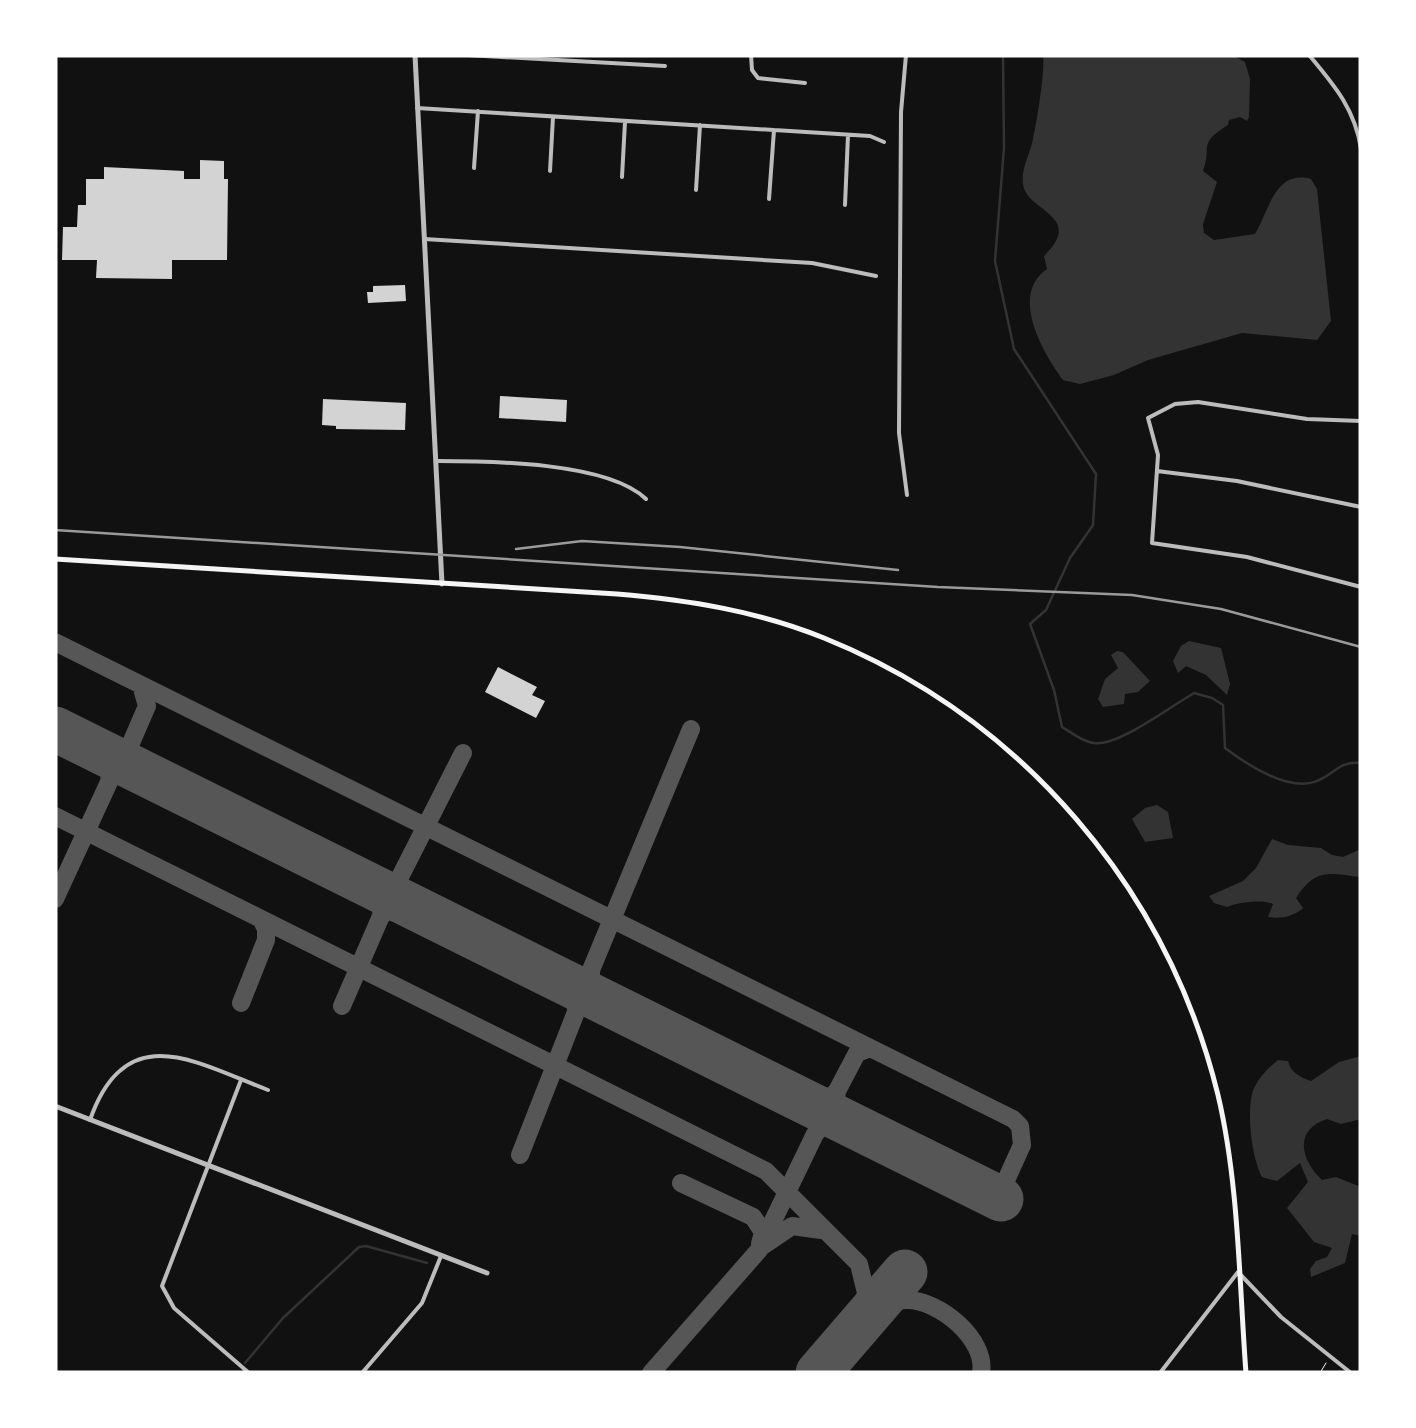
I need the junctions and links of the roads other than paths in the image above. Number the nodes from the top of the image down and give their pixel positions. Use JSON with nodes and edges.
{"nodes":[{"id":1,"x":415,"y":55,"type":"edge"},
{"id":2,"x":467,"y":55,"type":"edge"},
{"id":3,"x":751,"y":55,"type":"edge"},
{"id":4,"x":906,"y":55,"type":"edge"},
{"id":5,"x":1310,"y":55,"type":"edge"},
{"id":6,"x":665,"y":66,"type":"dead end"},
{"id":7,"x":805,"y":84,"type":"dead end"},
{"id":8,"x":417,"y":108,"type":"junction"},
{"id":9,"x":478,"y":111,"type":"junction"},
{"id":10,"x":553,"y":117,"type":"junction"},
{"id":11,"x":626,"y":122,"type":"junction"},
{"id":12,"x":700,"y":126,"type":"junction"},
{"id":13,"x":774,"y":130,"type":"junction"},
{"id":14,"x":848,"y":135,"type":"junction"},
{"id":15,"x":884,"y":142,"type":"dead end"},
{"id":16,"x":1361,"y":148,"type":"edge"},
{"id":17,"x":474,"y":168,"type":"dead end"},
{"id":18,"x":550,"y":171,"type":"dead end"},
{"id":19,"x":622,"y":177,"type":"dead end"},
{"id":20,"x":696,"y":190,"type":"dead end"},
{"id":21,"x":769,"y":200,"type":"dead end"},
{"id":22,"x":844,"y":206,"type":"dead end"},
{"id":23,"x":424,"y":239,"type":"junction"},
{"id":24,"x":876,"y":276,"type":"dead end"},
{"id":25,"x":1361,"y":421,"type":"edge"},
{"id":26,"x":437,"y":461,"type":"junction"},
{"id":27,"x":1157,"y":471,"type":"junction"},
{"id":28,"x":907,"y":495,"type":"dead end"},
{"id":29,"x":646,"y":499,"type":"dead end"},
{"id":30,"x":1361,"y":506,"type":"edge"},
{"id":31,"x":55,"y":559,"type":"edge"},
{"id":32,"x":442,"y":584,"type":"junction"},
{"id":33,"x":1361,"y":587,"type":"edge"},
{"id":34,"x":241,"y":1080,"type":"junction"},
{"id":35,"x":268,"y":1090,"type":"dead end"},
{"id":36,"x":55,"y":1106,"type":"edge"},
{"id":37,"x":90,"y":1120,"type":"junction"},
{"id":38,"x":208,"y":1165,"type":"junction"},
{"id":39,"x":442,"y":1256,"type":"junction"},
{"id":40,"x":1238,"y":1272,"type":"junction"},
{"id":41,"x":487,"y":1273,"type":"dead end"},
{"id":42,"x":249,"y":1373,"type":"edge"},
{"id":43,"x":362,"y":1373,"type":"edge"},
{"id":44,"x":1160,"y":1373,"type":"edge"},
{"id":45,"x":1246,"y":1373,"type":"edge"},
{"id":46,"x":1351,"y":1373,"type":"edge"}],
"edges":[{"from":1,"to":8,"type":"street"},
{"from":2,"to":6,"type":"street"},
{"from":3,"to":7,"type":"street"},
{"from":4,"to":28,"type":"street"},
{"from":5,"to":16,"type":"street"},
{"from":8,"to":9,"type":"street"},
{"from":8,"to":23,"type":"street"},
{"from":9,"to":10,"type":"street"},
{"from":9,"to":17,"type":"street"},
{"from":10,"to":11,"type":"street"},
{"from":10,"to":18,"type":"street"},
{"from":11,"to":12,"type":"street"},
{"from":11,"to":19,"type":"street"},
{"from":12,"to":13,"type":"street"},
{"from":12,"to":20,"type":"street"},
{"from":13,"to":14,"type":"street"},
{"from":13,"to":21,"type":"street"},
{"from":14,"to":15,"type":"street"},
{"from":14,"to":22,"type":"street"},
{"from":23,"to":24,"type":"street"},
{"from":23,"to":26,"type":"street"},
{"from":25,"to":27,"type":"street"},
{"from":26,"to":29,"type":"street"},
{"from":26,"to":32,"type":"street"},
{"from":27,"to":30,"type":"street"},
{"from":27,"to":33,"type":"street"},
{"from":31,"to":32,"type":"main road"},
{"from":32,"to":40,"type":"main road"},
{"from":34,"to":35,"type":"street"},
{"from":34,"to":37,"type":"street"},
{"from":34,"to":38,"type":"street"},
{"from":36,"to":37,"type":"street"},
{"from":37,"to":38,"type":"street"},
{"from":38,"to":39,"type":"street"},
{"from":38,"to":42,"type":"street"},
{"from":39,"to":41,"type":"street"},
{"from":39,"to":43,"type":"street"},
{"from":40,"to":44,"type":"street"},
{"from":40,"to":45,"type":"main road"},
{"from":40,"to":46,"type":"street"}]}
